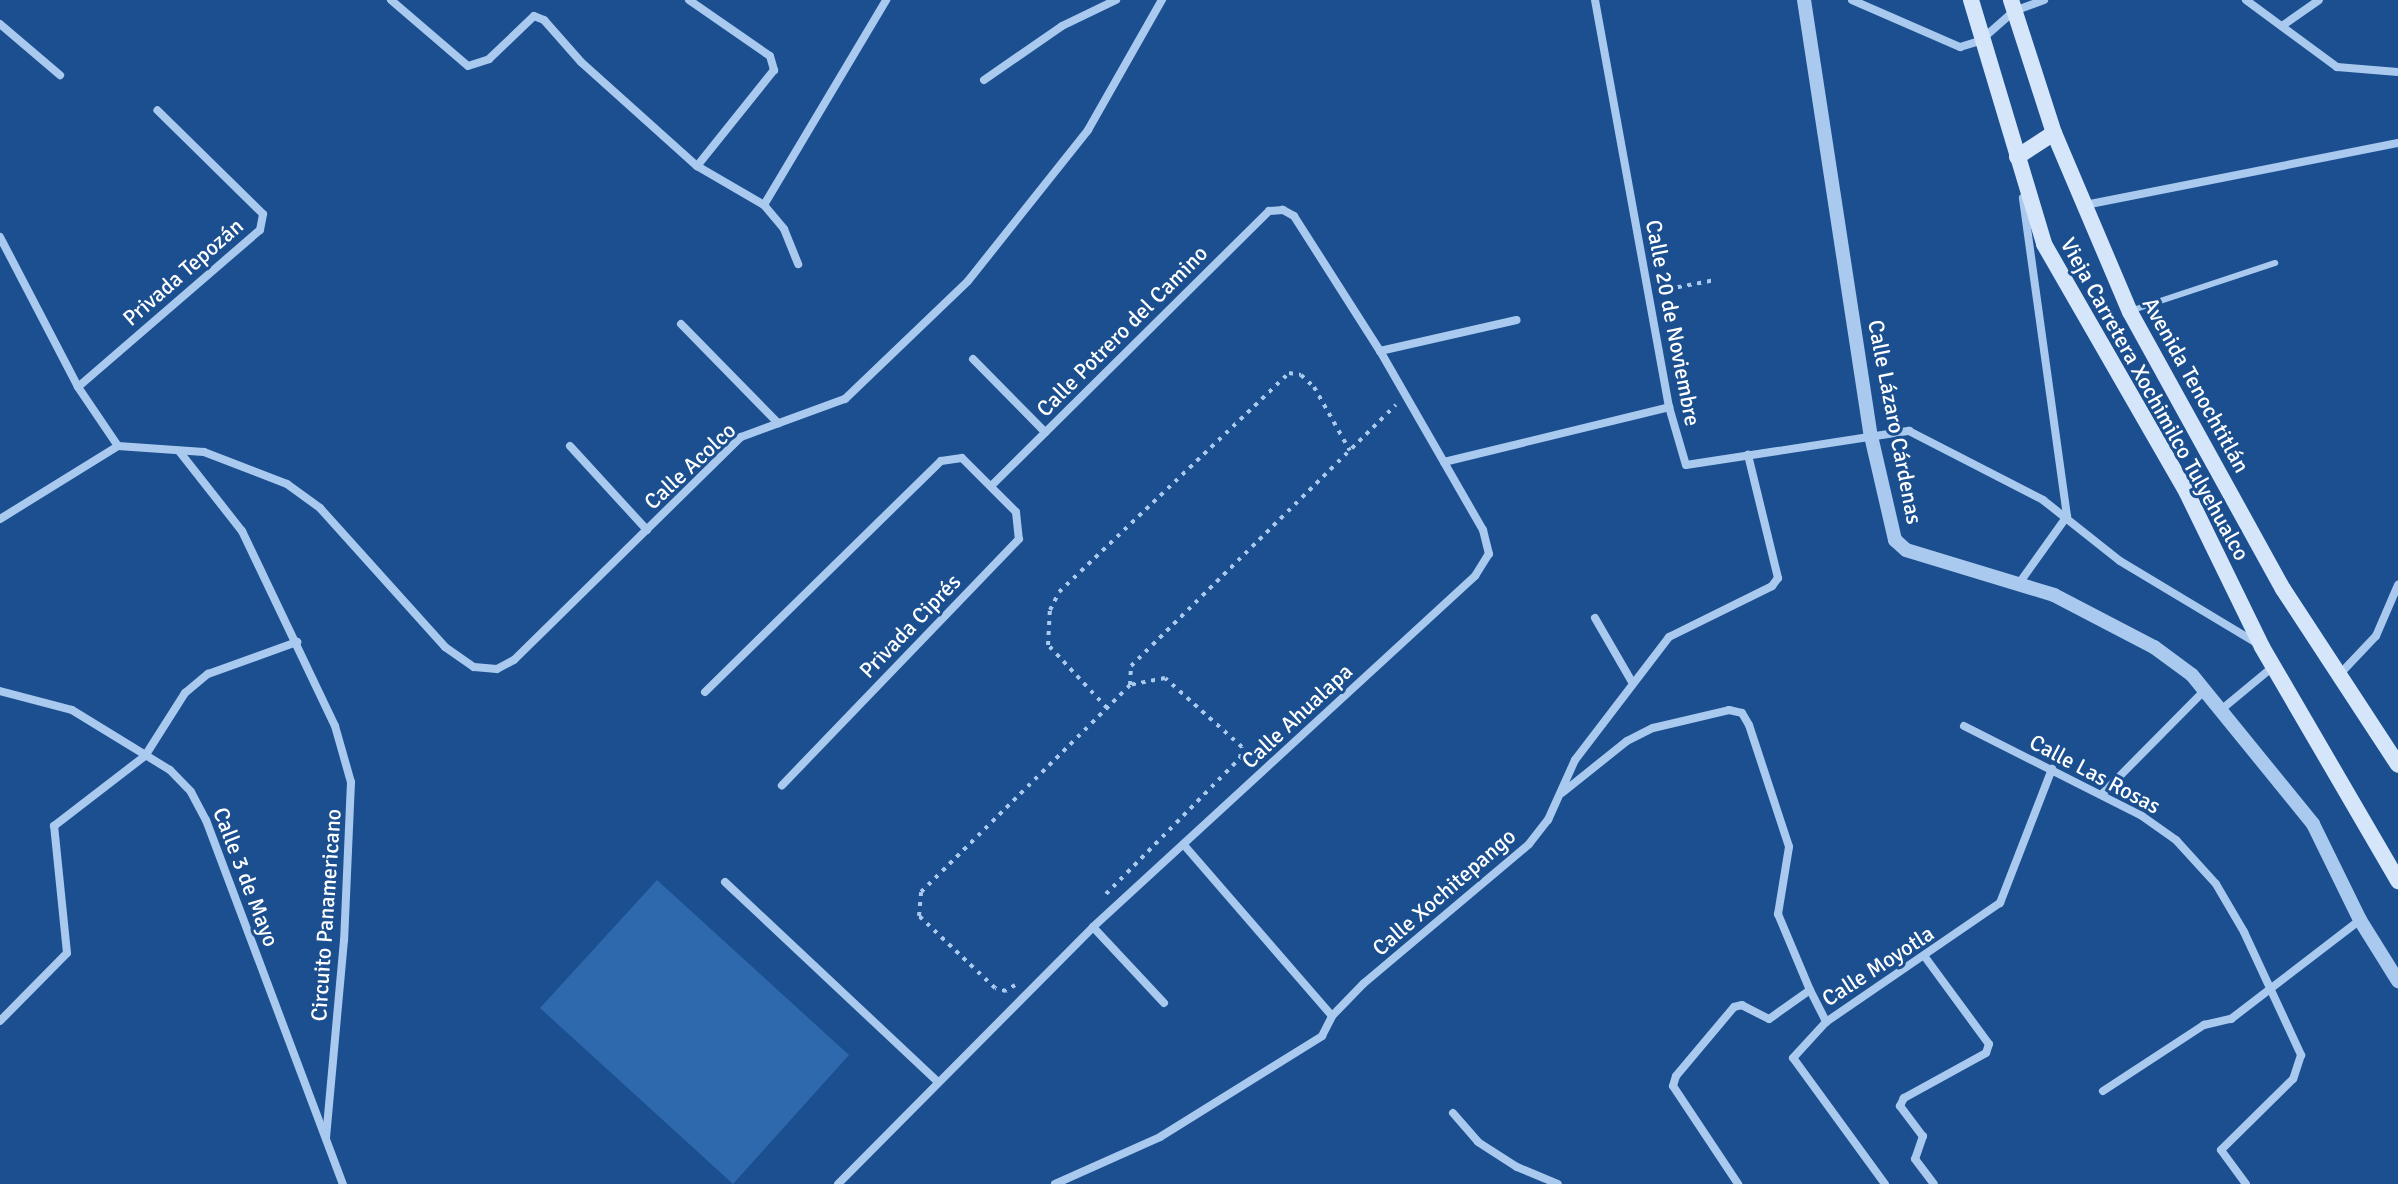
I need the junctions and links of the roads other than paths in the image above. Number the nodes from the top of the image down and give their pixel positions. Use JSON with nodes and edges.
{"nodes":[{"id":1,"x":391,"y":0,"type":"edge"},
{"id":2,"x":689,"y":0,"type":"edge"},
{"id":3,"x":886,"y":0,"type":"edge"},
{"id":4,"x":1116,"y":0,"type":"edge"},
{"id":5,"x":1162,"y":0,"type":"edge"},
{"id":6,"x":1595,"y":0,"type":"edge"},
{"id":7,"x":1804,"y":0,"type":"edge"},
{"id":8,"x":1852,"y":0,"type":"edge"},
{"id":9,"x":1971,"y":0,"type":"edge"},
{"id":10,"x":2044,"y":0,"type":"edge"},
{"id":11,"x":2246,"y":0,"type":"edge"},
{"id":12,"x":2319,"y":0,"type":"edge"},
{"id":13,"x":2012,"y":6,"type":"edge"},
{"id":14,"x":0,"y":24,"type":"edge"},
{"id":15,"x":2282,"y":26,"type":"junction"},
{"id":16,"x":1980,"y":41,"type":"junction"},
{"id":17,"x":2398,"y":72,"type":"edge"},
{"id":18,"x":60,"y":75,"type":"dead end"},
{"id":19,"x":984,"y":80,"type":"dead end"},
{"id":20,"x":157,"y":110,"type":"dead end"},
{"id":21,"x":2054,"y":133,"type":"junction"},
{"id":22,"x":2398,"y":143,"type":"edge"},
{"id":23,"x":2017,"y":157,"type":"junction"},
{"id":24,"x":697,"y":166,"type":"junction"},
{"id":25,"x":764,"y":205,"type":"junction"},
{"id":26,"x":2083,"y":205,"type":"junction"},
{"id":27,"x":1283,"y":210,"type":"joint"},
{"id":28,"x":0,"y":237,"type":"edge"},
{"id":29,"x":2275,"y":263,"type":"dead end"},
{"id":30,"x":798,"y":264,"type":"dead end"},
{"id":31,"x":2130,"y":312,"type":"junction"},
{"id":32,"x":1517,"y":320,"type":"dead end"},
{"id":33,"x":681,"y":324,"type":"dead end"},
{"id":34,"x":1380,"y":351,"type":"junction"},
{"id":35,"x":973,"y":359,"type":"dead end"},
{"id":36,"x":78,"y":387,"type":"junction"},
{"id":37,"x":1669,"y":407,"type":"junction"},
{"id":38,"x":778,"y":423,"type":"junction"},
{"id":39,"x":1045,"y":432,"type":"junction"},
{"id":40,"x":1871,"y":436,"type":"junction"},
{"id":41,"x":118,"y":446,"type":"junction"},
{"id":42,"x":570,"y":446,"type":"dead end"},
{"id":43,"x":179,"y":451,"type":"junction"},
{"id":44,"x":1748,"y":455,"type":"junction"},
{"id":45,"x":1444,"y":462,"type":"junction"},
{"id":46,"x":991,"y":486,"type":"junction"},
{"id":47,"x":2067,"y":516,"type":"junction"},
{"id":48,"x":0,"y":519,"type":"edge"},
{"id":49,"x":647,"y":530,"type":"junction"},
{"id":50,"x":2020,"y":582,"type":"junction"},
{"id":51,"x":2398,"y":585,"type":"edge"},
{"id":52,"x":1595,"y":618,"type":"dead end"},
{"id":53,"x":297,"y":642,"type":"junction"},
{"id":54,"x":2262,"y":647,"type":"junction"},
{"id":55,"x":2275,"y":666,"type":"junction"},
{"id":56,"x":2338,"y":676,"type":"junction"},
{"id":57,"x":1632,"y":682,"type":"junction"},
{"id":58,"x":2206,"y":690,"type":"junction"},
{"id":59,"x":0,"y":691,"type":"edge"},
{"id":60,"x":705,"y":692,"type":"dead end"},
{"id":61,"x":2222,"y":709,"type":"junction"},
{"id":62,"x":1964,"y":726,"type":"dead end"},
{"id":63,"x":145,"y":756,"type":"junction"},
{"id":64,"x":2397,"y":760,"type":"edge"},
{"id":65,"x":2052,"y":769,"type":"junction"},
{"id":66,"x":782,"y":785,"type":"dead end"},
{"id":67,"x":1561,"y":794,"type":"junction"},
{"id":68,"x":2102,"y":794,"type":"junction"},
{"id":69,"x":1184,"y":845,"type":"junction"},
{"id":70,"x":2398,"y":881,"type":"edge"},
{"id":71,"x":725,"y":882,"type":"dead end"},
{"id":72,"x":2360,"y":920,"type":"junction"},
{"id":73,"x":1093,"y":927,"type":"junction"},
{"id":74,"x":1925,"y":957,"type":"junction"},
{"id":75,"x":2398,"y":981,"type":"edge"},
{"id":76,"x":1810,"y":990,"type":"junction"},
{"id":77,"x":2272,"y":990,"type":"junction"},
{"id":78,"x":1164,"y":1003,"type":"dead end"},
{"id":79,"x":1332,"y":1016,"type":"junction"},
{"id":80,"x":0,"y":1021,"type":"edge"},
{"id":81,"x":1826,"y":1022,"type":"junction"},
{"id":82,"x":938,"y":1082,"type":"junction"},
{"id":83,"x":2103,"y":1091,"type":"dead end"},
{"id":84,"x":1453,"y":1113,"type":"dead end"},
{"id":85,"x":326,"y":1138,"type":"junction"},
{"id":86,"x":343,"y":1184,"type":"edge"},
{"id":87,"x":838,"y":1184,"type":"edge"},
{"id":88,"x":1055,"y":1184,"type":"edge"},
{"id":89,"x":1558,"y":1184,"type":"edge"},
{"id":90,"x":1738,"y":1184,"type":"edge"},
{"id":91,"x":1885,"y":1184,"type":"edge"},
{"id":92,"x":1934,"y":1184,"type":"edge"},
{"id":93,"x":2246,"y":1184,"type":"edge"}],
"edges":[{"from":1,"to":24,"type":"street"},
{"from":2,"to":24,"type":"street"},
{"from":3,"to":25,"type":"street"},
{"from":4,"to":19,"type":"street"},
{"from":5,"to":38,"type":"street","name":"Calle Acolco"},
{"from":6,"to":37,"type":"street","name":"Calle 20 de Noviembre"},
{"from":7,"to":40,"type":"street","name":"Calle Lázaro Cárdenas"},
{"from":8,"to":16,"type":"street"},
{"from":9,"to":16,"type":"main road","name":"Vieja Carretera Xochimilco Tulyehualco"},
{"from":10,"to":13,"type":"street"},
{"from":11,"to":15,"type":"street"},
{"from":12,"to":15,"type":"street"},
{"from":13,"to":16,"type":"street"},
{"from":13,"to":21,"type":"main road","name":"Avenida Tenochtitlán"},
{"from":14,"to":18,"type":"street"},
{"from":15,"to":17,"type":"street"},
{"from":16,"to":23,"type":"main road","name":"Vieja Carretera Xochimilco Tulyehualco"},
{"from":20,"to":36,"type":"street","name":"Privada Tepozán"},
{"from":21,"to":23,"type":"main road"},
{"from":21,"to":26,"type":"main road","name":"Avenida Tenochtitlán"},
{"from":22,"to":26,"type":"street"},
{"from":23,"to":47,"type":"street"},
{"from":23,"to":54,"type":"main road","name":"Vieja Carretera Xochimilco Tulyehualco"},
{"from":24,"to":25,"type":"street"},
{"from":25,"to":30,"type":"street"},
{"from":26,"to":31,"type":"main road","name":"Avenida Tenochtitlán"},
{"from":27,"to":34,"type":"street","name":"Calle Ahualapa"},
{"from":27,"to":39,"type":"street","name":"Calle Potrero del Camino"},
{"from":28,"to":36,"type":"street"},
{"from":29,"to":31,"type":"lane"},
{"from":31,"to":56,"type":"main road","name":"Avenida Tenochtitlán"},
{"from":32,"to":34,"type":"street"},
{"from":33,"to":38,"type":"street"},
{"from":34,"to":45,"type":"street","name":"Calle Ahualapa"},
{"from":35,"to":39,"type":"street"},
{"from":36,"to":41,"type":"street"},
{"from":37,"to":44,"type":"street","name":"Calle 20 de Noviembre"},
{"from":37,"to":45,"type":"street"},
{"from":38,"to":49,"type":"street","name":"Calle Acolco"},
{"from":39,"to":46,"type":"street","name":"Calle Potrero del Camino"},
{"from":40,"to":44,"type":"street","name":"Calle 20 de Noviembre"},
{"from":40,"to":47,"type":"street"},
{"from":40,"to":50,"type":"street","name":"Calle Lázaro Cárdenas"},
{"from":41,"to":43,"type":"street","name":"Calle Acolco"},
{"from":41,"to":48,"type":"street"},
{"from":42,"to":49,"type":"street"},
{"from":43,"to":49,"type":"street","name":"Calle Acolco"},
{"from":43,"to":53,"type":"street","name":"Circuito Panamericano"},
{"from":44,"to":57,"type":"street","name":"Calle Xochitepango"},
{"from":45,"to":69,"type":"street","name":"Calle Ahualapa"},
{"from":46,"to":60,"type":"street","name":"Privada Ciprés"},
{"from":46,"to":66,"type":"street","name":"Privada Ciprés"},
{"from":47,"to":50,"type":"street"},
{"from":47,"to":54,"type":"street"},
{"from":50,"to":58,"type":"street","name":"Calle Lázaro Cárdenas"},
{"from":51,"to":56,"type":"street"},
{"from":52,"to":57,"type":"street"},
{"from":53,"to":63,"type":"street"},
{"from":53,"to":85,"type":"street","name":"Circuito Panamericano"},
{"from":54,"to":55,"type":"main road","name":"Vieja Carretera Xochimilco Tulyehualco"},
{"from":55,"to":61,"type":"street"},
{"from":55,"to":70,"type":"main road","name":"Vieja Carretera Xochimilco Tulyehualco"},
{"from":56,"to":64,"type":"main road","name":"Avenida Tenochtitlán"},
{"from":57,"to":67,"type":"street","name":"Calle Xochitepango"},
{"from":58,"to":61,"type":"street","name":"Calle Lázaro Cárdenas"},
{"from":58,"to":68,"type":"street"},
{"from":59,"to":63,"type":"street","name":"Calle 3 de Mayo"},
{"from":61,"to":72,"type":"street","name":"Calle Lázaro Cárdenas"},
{"from":62,"to":65,"type":"street","name":"Calle Las Rosas"},
{"from":63,"to":80,"type":"street"},
{"from":63,"to":85,"type":"street","name":"Calle 3 de Mayo"},
{"from":65,"to":68,"type":"street","name":"Calle Las Rosas"},
{"from":65,"to":74,"type":"street","name":"Calle Moyotla"},
{"from":67,"to":76,"type":"street"},
{"from":67,"to":79,"type":"street","name":"Calle Xochitepango"},
{"from":68,"to":77,"type":"street","name":"Calle Las Rosas"},
{"from":69,"to":73,"type":"street","name":"Calle Ahualapa"},
{"from":69,"to":79,"type":"street"},
{"from":71,"to":82,"type":"street"},
{"from":72,"to":75,"type":"street","name":"Calle Lázaro Cárdenas"},
{"from":72,"to":77,"type":"street"},
{"from":73,"to":78,"type":"street"},
{"from":73,"to":82,"type":"street","name":"Calle Ahualapa"},
{"from":74,"to":81,"type":"street","name":"Calle Moyotla"},
{"from":74,"to":92,"type":"street"},
{"from":76,"to":81,"type":"street"},
{"from":76,"to":90,"type":"street"},
{"from":77,"to":83,"type":"street"},
{"from":77,"to":93,"type":"street","name":"Calle Las Rosas"},
{"from":79,"to":88,"type":"street","name":"Calle Xochitepango"},
{"from":81,"to":91,"type":"street","name":"Calle Moyotla"},
{"from":82,"to":87,"type":"street","name":"Calle Ahualapa"},
{"from":84,"to":89,"type":"street"},
{"from":85,"to":86,"type":"street","name":"Circuito Panamericano"}]}
